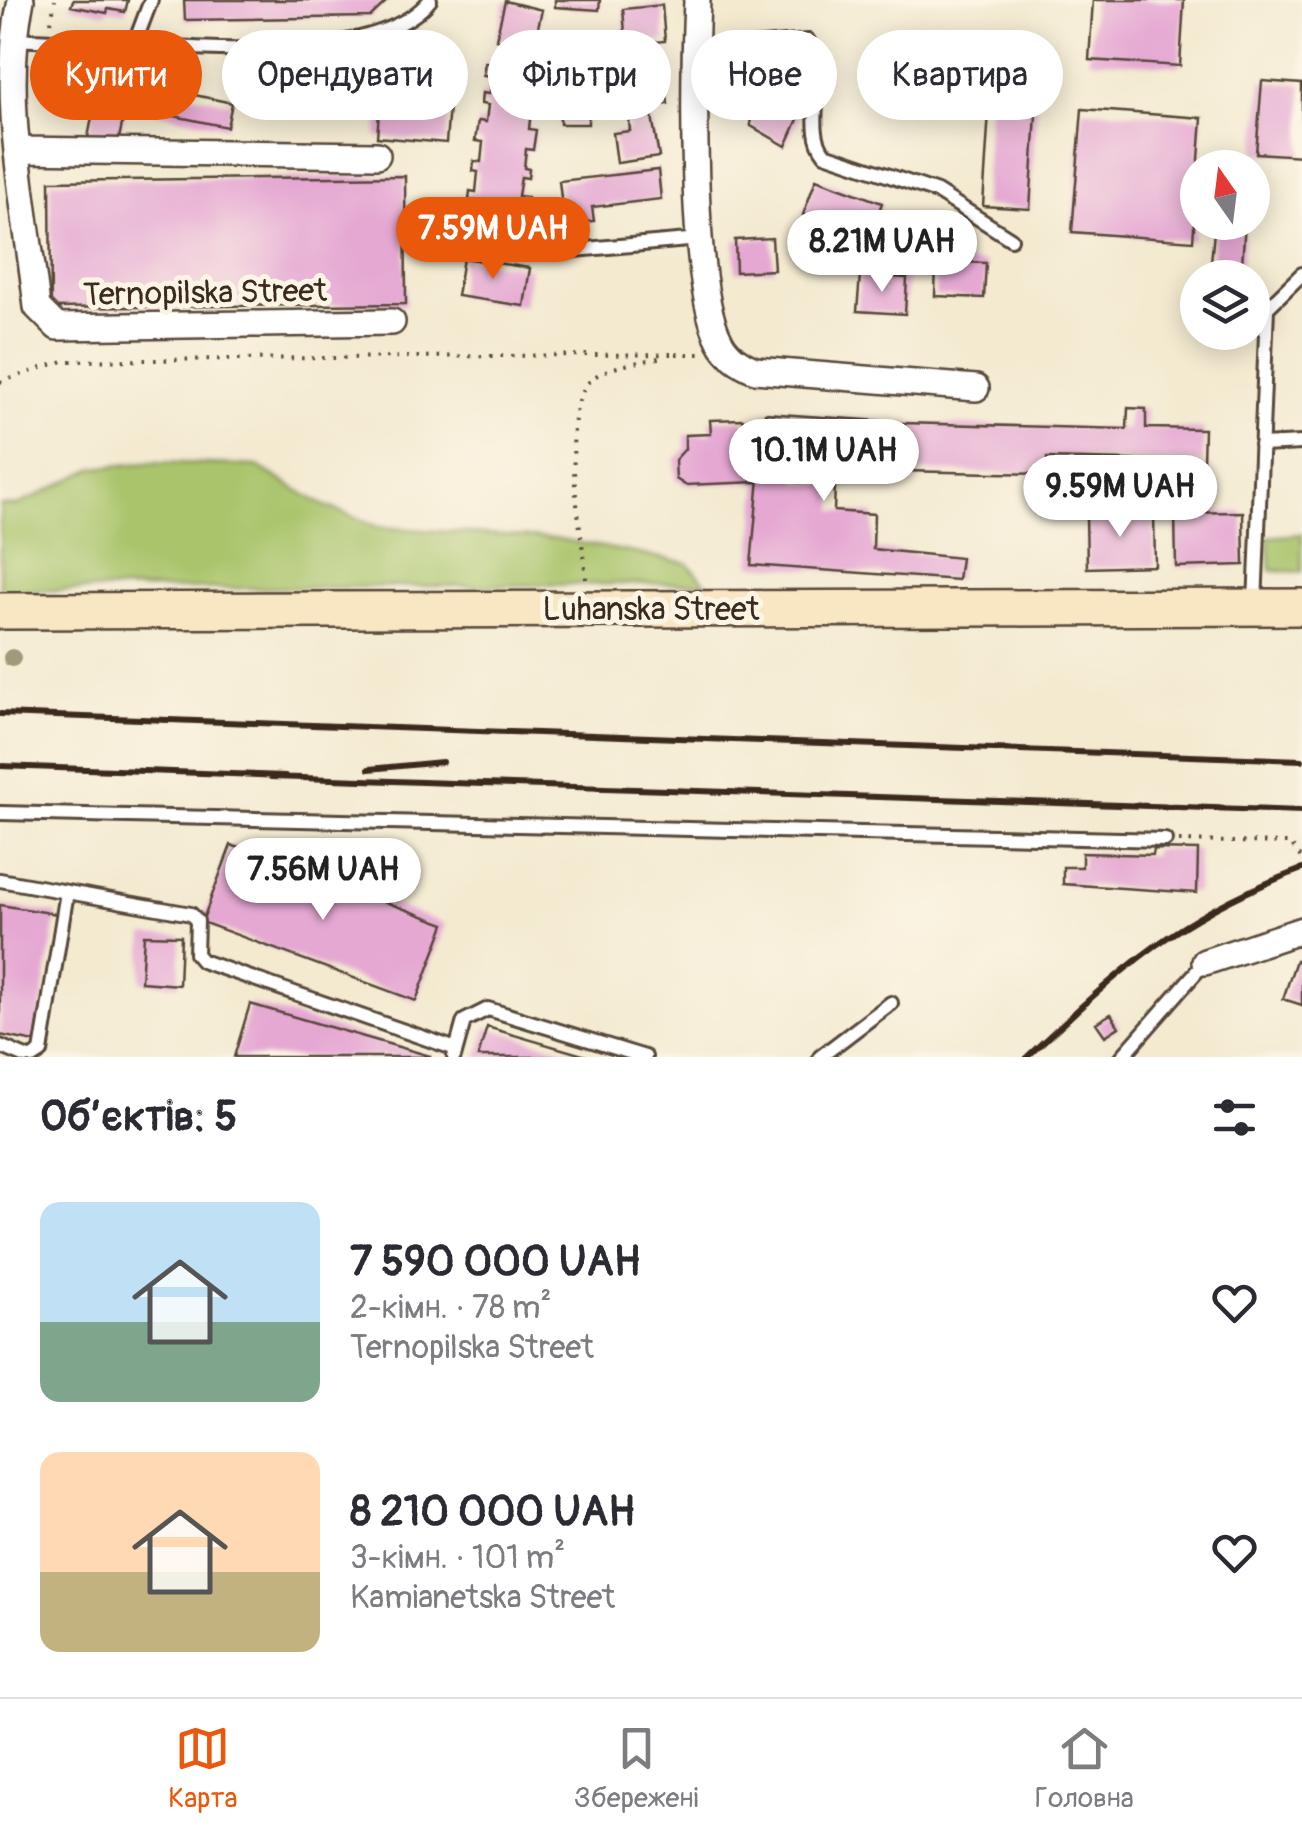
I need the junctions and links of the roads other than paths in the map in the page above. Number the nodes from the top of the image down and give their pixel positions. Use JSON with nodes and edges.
{"nodes":[{"id":1,"x":21,"y":0,"type":"edge"},
{"id":2,"x":152,"y":0,"type":"edge"},
{"id":3,"x":430,"y":0,"type":"edge"},
{"id":4,"x":697,"y":0,"type":"edge"},
{"id":5,"x":140,"y":30,"type":"edge"},
{"id":6,"x":696,"y":30,"type":"edge"},
{"id":7,"x":13,"y":39,"type":"junction"},
{"id":8,"x":30,"y":40,"type":"edge"},
{"id":9,"x":202,"y":49,"type":"edge"},
{"id":10,"x":697,"y":120,"type":"edge"},
{"id":11,"x":815,"y":120,"type":"edge"},
{"id":12,"x":19,"y":150,"type":"junction"},
{"id":13,"x":377,"y":155,"type":"dead end"},
{"id":14,"x":700,"y":239,"type":"junction"},
{"id":15,"x":1011,"y":239,"type":"dead end"},
{"id":16,"x":550,"y":252,"type":"dead end"},
{"id":17,"x":1302,"y":274,"type":"edge"},
{"id":18,"x":392,"y":322,"type":"dead end"},
{"id":19,"x":976,"y":388,"type":"dead end"},
{"id":20,"x":1302,"y":443,"type":"edge"},
{"id":21,"x":1261,"y":445,"type":"junction"},
{"id":22,"x":1302,"y":607,"type":"edge"},
{"id":23,"x":1254,"y":608,"type":"junction"},
{"id":24,"x":0,"y":612,"type":"edge"},
{"id":25,"x":0,"y":813,"type":"edge"},
{"id":26,"x":1165,"y":840,"type":"road end"},
{"id":27,"x":0,"y":880,"type":"edge"},
{"id":28,"x":67,"y":892,"type":"junction"},
{"id":29,"x":1302,"y":930,"type":"edge"},
{"id":30,"x":1205,"y":962,"type":"joint"},
{"id":31,"x":891,"y":1002,"type":"dead end"},
{"id":32,"x":0,"y":1046,"type":"edge"},
{"id":33,"x":455,"y":1053,"type":"edge"},
{"id":34,"x":30,"y":1057,"type":"edge"},
{"id":35,"x":645,"y":1057,"type":"edge"},
{"id":36,"x":820,"y":1057,"type":"edge"},
{"id":37,"x":1122,"y":1057,"type":"edge"}],
"edges":[{"from":1,"to":7,"type":"street","name":"Ternopilska Street"},
{"from":2,"to":5,"type":"lane"},
{"from":3,"to":9,"type":"lane"},
{"from":4,"to":6,"type":"street"},
{"from":7,"to":8,"type":"lane"},
{"from":7,"to":12,"type":"street","name":"Ternopilska Street"},
{"from":10,"to":14,"type":"street"},
{"from":11,"to":15,"type":"lane"},
{"from":12,"to":13,"type":"street"},
{"from":12,"to":18,"type":"street","name":"Ternopilska Street"},
{"from":14,"to":16,"type":"lane"},
{"from":14,"to":19,"type":"street"},
{"from":17,"to":21,"type":"lane"},
{"from":20,"to":21,"type":"lane"},
{"from":21,"to":23,"type":"lane"},
{"from":22,"to":23,"type":"main road","name":"Luhanska Street"},
{"from":23,"to":24,"type":"main road","name":"Luhanska Street"},
{"from":25,"to":26,"type":"lane"},
{"from":27,"to":28,"type":"lane"},
{"from":28,"to":33,"type":"lane"},
{"from":28,"to":34,"type":"lane"},
{"from":29,"to":30,"type":"street"},
{"from":30,"to":37,"type":"lane"},
{"from":31,"to":36,"type":"lane"},
{"from":32,"to":34,"type":"lane"},
{"from":33,"to":35,"type":"lane"}]}
